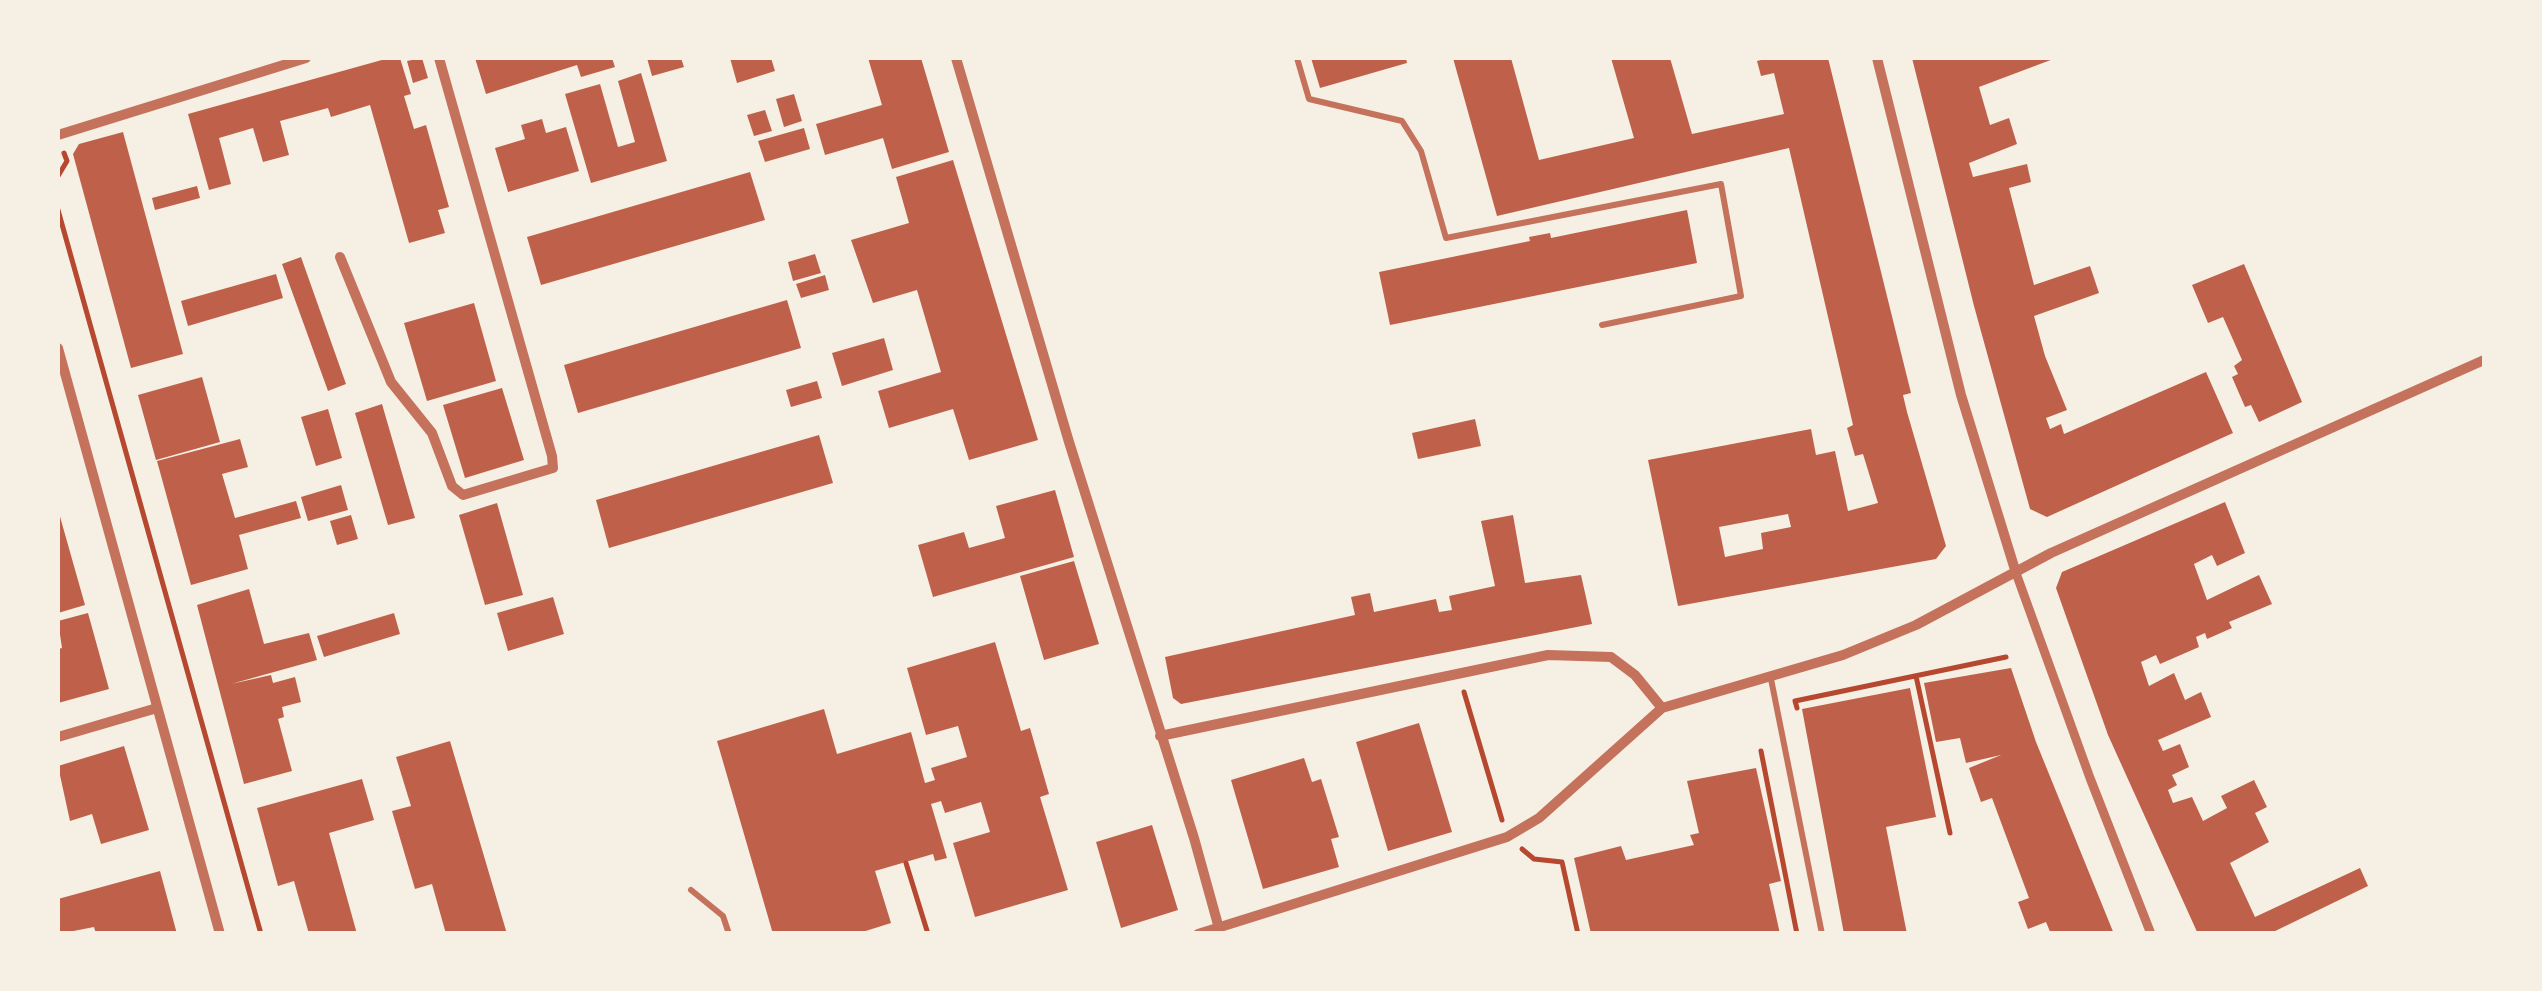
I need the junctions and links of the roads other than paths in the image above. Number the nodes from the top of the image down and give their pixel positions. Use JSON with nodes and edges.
{"nodes":[{"id":1,"x":306,"y":58,"type":"edge"},
{"id":2,"x":439,"y":58,"type":"edge"},
{"id":3,"x":956,"y":58,"type":"edge"},
{"id":4,"x":1297,"y":58,"type":"edge"},
{"id":5,"x":1877,"y":58,"type":"edge"},
{"id":6,"x":272,"y":62,"type":"edge"},
{"id":7,"x":58,"y":135,"type":"edge"},
{"id":8,"x":340,"y":256,"type":"dead end"},
{"id":9,"x":1602,"y":325,"type":"dead end"},
{"id":10,"x":58,"y":348,"type":"edge"},
{"id":11,"x":2484,"y":360,"type":"edge"},
{"id":12,"x":2016,"y":573,"type":"junction"},
{"id":13,"x":1771,"y":679,"type":"junction"},
{"id":14,"x":157,"y":708,"type":"junction"},
{"id":15,"x":1662,"y":708,"type":"junction"},
{"id":16,"x":1160,"y":736,"type":"junction"},
{"id":17,"x":58,"y":738,"type":"edge"},
{"id":18,"x":691,"y":890,"type":"dead end"},
{"id":19,"x":1220,"y":930,"type":"edge"},
{"id":20,"x":220,"y":934,"type":"edge"},
{"id":21,"x":729,"y":934,"type":"edge"},
{"id":22,"x":1198,"y":934,"type":"edge"},
{"id":23,"x":1822,"y":934,"type":"edge"},
{"id":24,"x":2151,"y":934,"type":"edge"}],
"edges":[{"from":1,"to":6,"type":"street"},
{"from":2,"to":8,"type":"street"},
{"from":3,"to":16,"type":"street"},
{"from":4,"to":9,"type":"lane"},
{"from":5,"to":12,"type":"street"},
{"from":6,"to":7,"type":"street"},
{"from":10,"to":14,"type":"street"},
{"from":11,"to":12,"type":"street"},
{"from":12,"to":13,"type":"street"},
{"from":12,"to":24,"type":"street"},
{"from":13,"to":15,"type":"street"},
{"from":13,"to":23,"type":"lane"},
{"from":14,"to":17,"type":"street"},
{"from":14,"to":20,"type":"street"},
{"from":15,"to":16,"type":"street"},
{"from":15,"to":19,"type":"street"},
{"from":16,"to":19,"type":"street"},
{"from":18,"to":21,"type":"lane"},
{"from":19,"to":22,"type":"street"}]}
